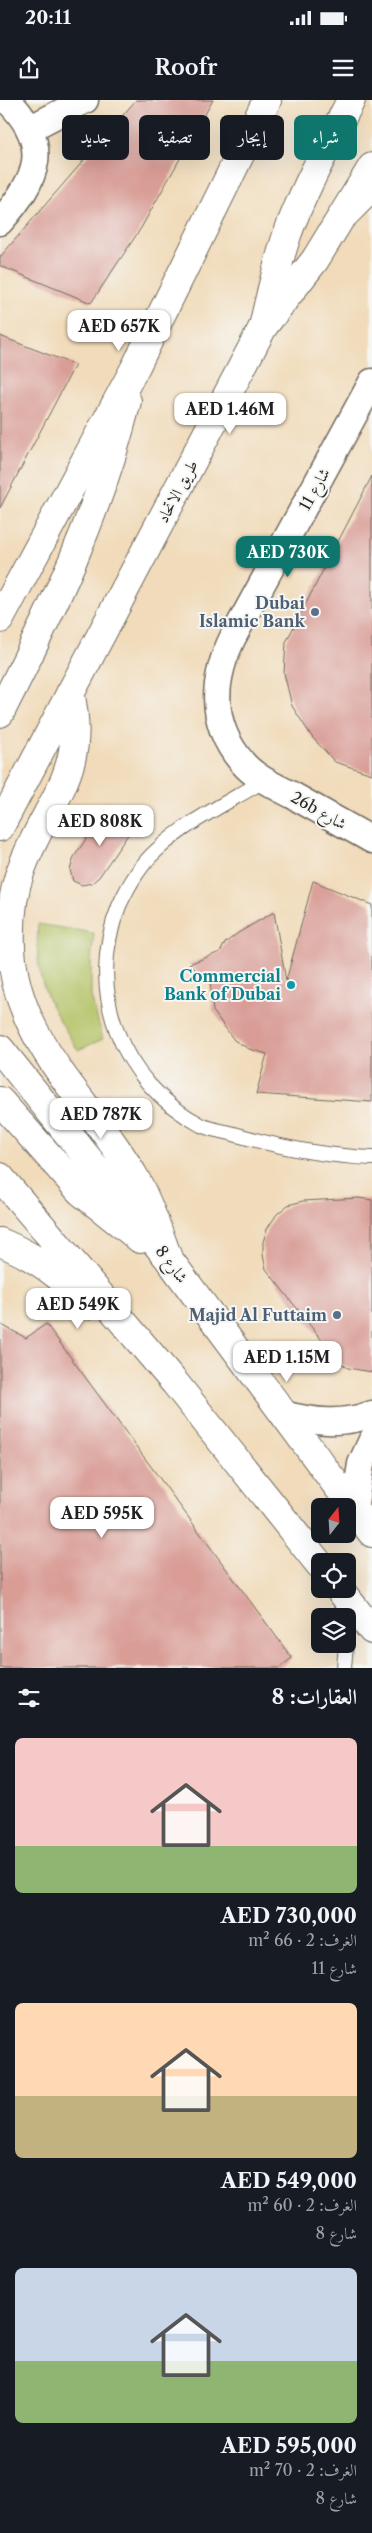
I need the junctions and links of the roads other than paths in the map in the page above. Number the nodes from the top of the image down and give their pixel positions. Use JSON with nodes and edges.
{"nodes":[{"id":1,"x":7,"y":100,"type":"edge"},
{"id":2,"x":85,"y":100,"type":"edge"},
{"id":3,"x":351,"y":100,"type":"edge"},
{"id":4,"x":267,"y":101,"type":"edge"},
{"id":5,"x":31,"y":128,"type":"junction"},
{"id":6,"x":372,"y":167,"type":"edge"},
{"id":7,"x":372,"y":187,"type":"edge"},
{"id":8,"x":345,"y":214,"type":"junction"},
{"id":9,"x":0,"y":222,"type":"edge"},
{"id":10,"x":263,"y":327,"type":"junction"},
{"id":11,"x":136,"y":366,"type":"junction"},
{"id":12,"x":372,"y":382,"type":"edge"},
{"id":13,"x":0,"y":619,"type":"edge"},
{"id":14,"x":70,"y":694,"type":"junction"},
{"id":15,"x":0,"y":713,"type":"edge"},
{"id":16,"x":265,"y":780,"type":"junction"},
{"id":17,"x":0,"y":827,"type":"edge"},
{"id":18,"x":372,"y":840,"type":"edge"},
{"id":19,"x":0,"y":1049,"type":"edge"},
{"id":20,"x":0,"y":1101,"type":"edge"},
{"id":21,"x":372,"y":1158,"type":"edge"},
{"id":22,"x":0,"y":1177,"type":"edge"},
{"id":23,"x":0,"y":1242,"type":"edge"},
{"id":24,"x":168,"y":1258,"type":"junction"},
{"id":25,"x":175,"y":1384,"type":"junction"},
{"id":26,"x":283,"y":1414,"type":"junction"},
{"id":27,"x":372,"y":1414,"type":"edge"},
{"id":28,"x":372,"y":1440,"type":"edge"},
{"id":29,"x":346,"y":1498,"type":"edge"},
{"id":30,"x":356,"y":1498,"type":"edge"},
{"id":31,"x":356,"y":1512,"type":"edge"},
{"id":32,"x":372,"y":1533,"type":"edge"},
{"id":33,"x":311,"y":1554,"type":"edge"},
{"id":34,"x":346,"y":1598,"type":"edge"},
{"id":35,"x":372,"y":1630,"type":"edge"},
{"id":36,"x":345,"y":1653,"type":"edge"},
{"id":37,"x":344,"y":1668,"type":"edge"}],
"edges":[{"from":1,"to":5,"type":"street"},
{"from":2,"to":5,"type":"street"},
{"from":3,"to":10,"type":"main road"},
{"from":4,"to":11,"type":"main road"},
{"from":5,"to":9,"type":"street"},
{"from":6,"to":8,"type":"main road","name":"طريق الاتحاد"},
{"from":7,"to":8,"type":"main road"},
{"from":8,"to":10,"type":"main road","name":"طريق الاتحاد"},
{"from":10,"to":14,"type":"main road","name":"طريق الاتحاد"},
{"from":11,"to":13,"type":"main road"},
{"from":11,"to":15,"type":"main road"},
{"from":12,"to":16,"type":"street","name":"شارع 11"},
{"from":14,"to":17,"type":"main road","name":"طريق الاتحاد"},
{"from":14,"to":24,"type":"main road"},
{"from":16,"to":18,"type":"street","name":"26b شارع"},
{"from":16,"to":21,"type":"lane"},
{"from":19,"to":24,"type":"main road","name":"شارع 8"},
{"from":20,"to":24,"type":"main road"},
{"from":22,"to":25,"type":"main road"},
{"from":23,"to":25,"type":"main road"},
{"from":24,"to":26,"type":"main road","name":"شارع 8"},
{"from":25,"to":33,"type":"main road"},
{"from":26,"to":27,"type":"street"},
{"from":26,"to":29,"type":"main road","name":"شارع 8"},
{"from":28,"to":30,"type":"street"},
{"from":31,"to":32,"type":"main road","name":"شارع 8"},
{"from":34,"to":35,"type":"main road"},
{"from":36,"to":37,"type":"lane"}]}
